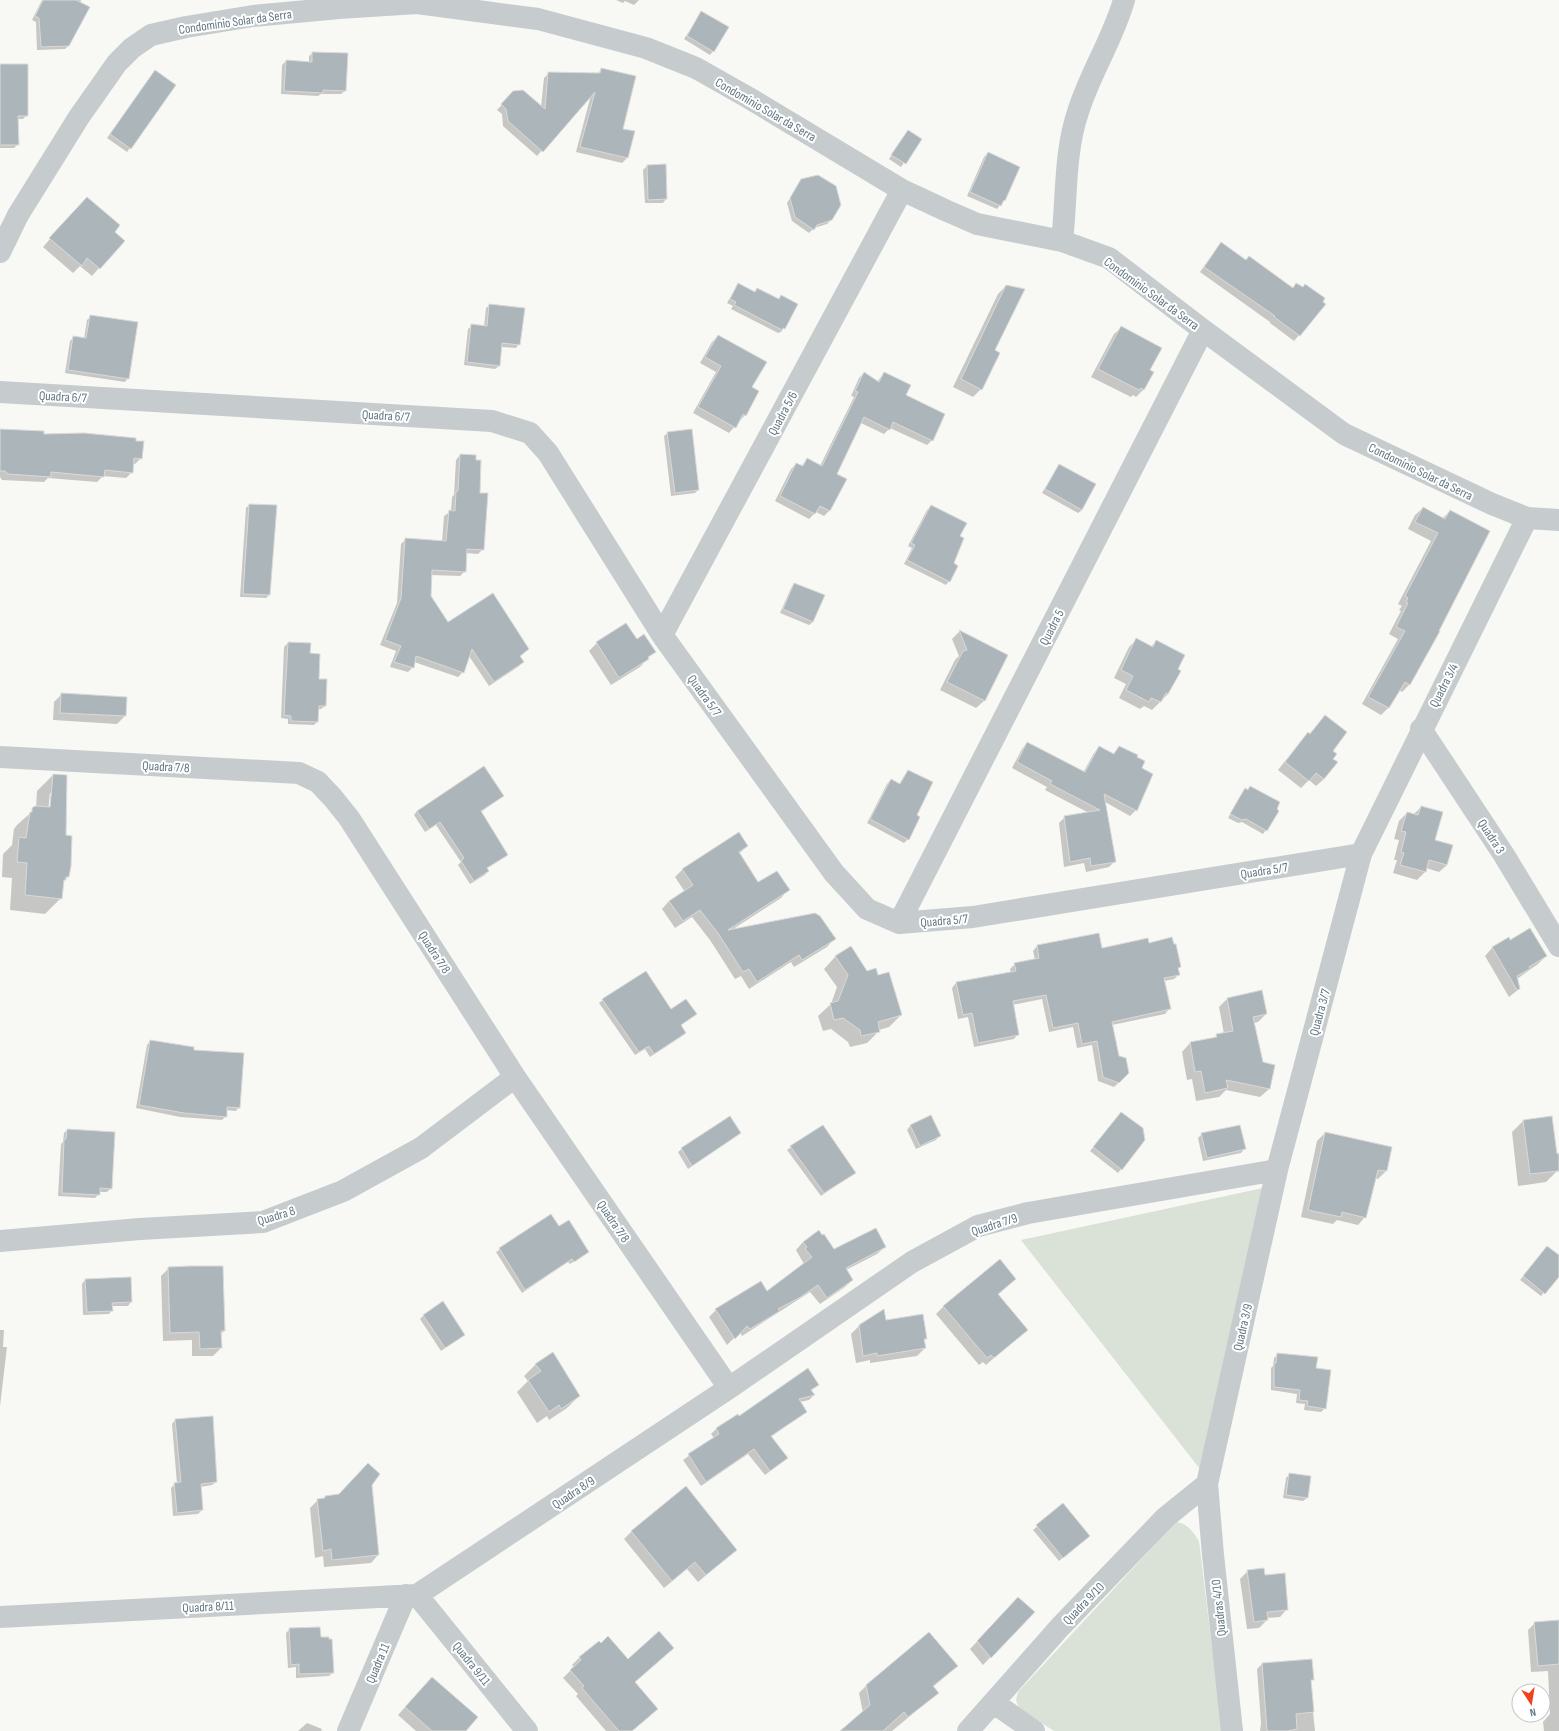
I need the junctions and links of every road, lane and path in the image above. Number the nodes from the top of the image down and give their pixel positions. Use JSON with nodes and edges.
{"nodes":[{"id":1,"x":518,"y":0,"type":"edge"},
{"id":2,"x":1124,"y":0,"type":"edge"},
{"id":3,"x":538,"y":19,"type":"junction"},
{"id":4,"x":902,"y":190,"type":"junction"},
{"id":5,"x":1062,"y":242,"type":"junction"},
{"id":6,"x":0,"y":252,"type":"edge"},
{"id":7,"x":1203,"y":330,"type":"junction"},
{"id":8,"x":0,"y":392,"type":"edge"},
{"id":9,"x":1527,"y":518,"type":"junction"},
{"id":10,"x":1559,"y":520,"type":"edge"},
{"id":11,"x":662,"y":636,"type":"junction"},
{"id":12,"x":1421,"y":729,"type":"junction"},
{"id":13,"x":0,"y":757,"type":"edge"},
{"id":14,"x":1361,"y":854,"type":"junction"},
{"id":15,"x":899,"y":923,"type":"junction"},
{"id":16,"x":1559,"y":946,"type":"edge"},
{"id":17,"x":515,"y":1077,"type":"junction"},
{"id":18,"x":1278,"y":1170,"type":"junction"},
{"id":19,"x":0,"y":1241,"type":"edge"},
{"id":20,"x":729,"y":1388,"type":"junction"},
{"id":21,"x":1207,"y":1484,"type":"junction"},
{"id":22,"x":412,"y":1595,"type":"junction"},
{"id":23,"x":0,"y":1617,"type":"edge"},
{"id":24,"x":994,"y":1703,"type":"junction"},
{"id":25,"x":348,"y":1731,"type":"edge"},
{"id":26,"x":527,"y":1731,"type":"edge"},
{"id":27,"x":968,"y":1731,"type":"edge"},
{"id":28,"x":1034,"y":1731,"type":"edge"},
{"id":29,"x":1232,"y":1731,"type":"edge"}],
"edges":[{"from":1,"to":3,"type":"street"},
{"from":2,"to":5,"type":"street"},
{"from":3,"to":4,"type":"street","name":"Condomínio Solar da Serra"},
{"from":3,"to":6,"type":"street","name":"Condomínio Solar da Serra"},
{"from":4,"to":5,"type":"street","name":"Condomínio Solar da Serra"},
{"from":4,"to":11,"type":"street","name":"Quadra 5/6"},
{"from":5,"to":7,"type":"street","name":"Condomínio Solar da Serra"},
{"from":7,"to":9,"type":"street","name":"Condomínio Solar da Serra"},
{"from":7,"to":15,"type":"street","name":"Quadra 5"},
{"from":8,"to":11,"type":"street","name":"Quadra 6/7"},
{"from":9,"to":10,"type":"street","name":"Condomínio Solar da Serra"},
{"from":9,"to":12,"type":"street","name":"Quadra 3/4"},
{"from":11,"to":15,"type":"street","name":"Quadra 5/7"},
{"from":12,"to":14,"type":"street","name":"Quadra 3/4"},
{"from":12,"to":16,"type":"street","name":"Quadra 3"},
{"from":13,"to":17,"type":"street","name":"Quadra 7/8"},
{"from":14,"to":15,"type":"street","name":"Quadra 5/7"},
{"from":14,"to":18,"type":"street","name":"Quadra 3/7"},
{"from":17,"to":19,"type":"street","name":"Quadra 8"},
{"from":17,"to":20,"type":"street","name":"Quadra 7/8"},
{"from":18,"to":20,"type":"street","name":"Quadra 7/9"},
{"from":18,"to":21,"type":"street","name":"Quadra 3/9"},
{"from":20,"to":22,"type":"street","name":"Quadra 8/9"},
{"from":21,"to":24,"type":"street","name":"Quadra 9/10"},
{"from":21,"to":29,"type":"street","name":"Quadras 4/10"},
{"from":22,"to":23,"type":"street","name":"Quadra 8/11"},
{"from":22,"to":25,"type":"street","name":"Quadra 11"},
{"from":22,"to":26,"type":"street","name":"Quadra 9/11"},
{"from":24,"to":27,"type":"street","name":"Quadra 9/10"},
{"from":24,"to":28,"type":"street"}]}
